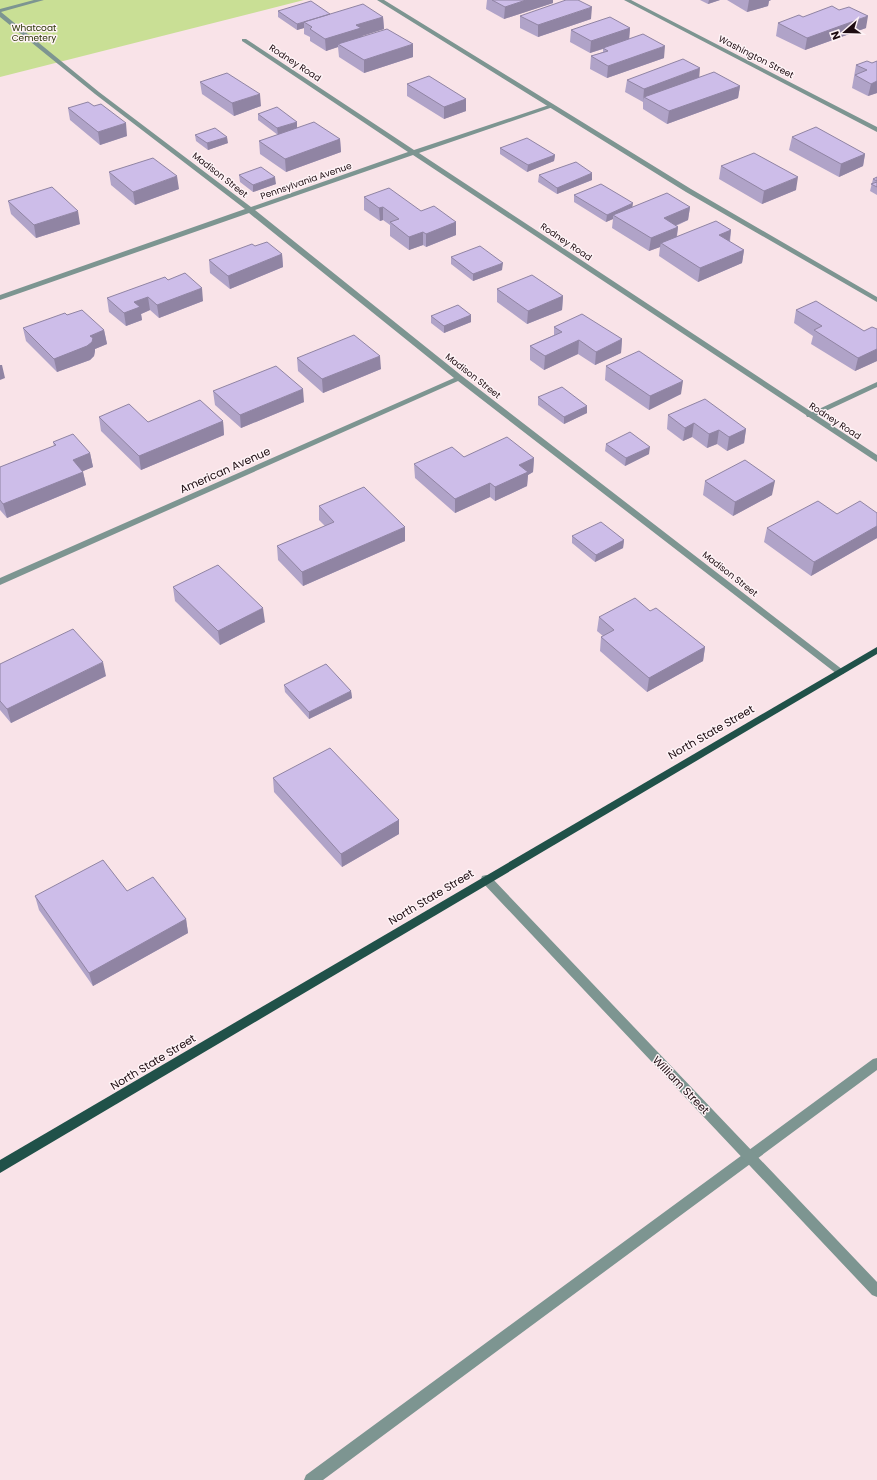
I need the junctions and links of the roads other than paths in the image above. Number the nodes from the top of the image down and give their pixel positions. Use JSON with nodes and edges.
{"nodes":[{"id":1,"x":41,"y":0,"type":"edge"},
{"id":2,"x":380,"y":0,"type":"edge"},
{"id":3,"x":627,"y":0,"type":"edge"},
{"id":4,"x":0,"y":13,"type":"edge"},
{"id":5,"x":244,"y":40,"type":"dead end"},
{"id":6,"x":551,"y":106,"type":"junction"},
{"id":7,"x":877,"y":130,"type":"edge"},
{"id":8,"x":414,"y":152,"type":"junction"},
{"id":9,"x":250,"y":210,"type":"junction"},
{"id":10,"x":0,"y":298,"type":"edge"},
{"id":11,"x":877,"y":300,"type":"edge"},
{"id":12,"x":459,"y":378,"type":"junction"},
{"id":13,"x":877,"y":384,"type":"edge"},
{"id":14,"x":810,"y":415,"type":"junction"},
{"id":15,"x":877,"y":459,"type":"edge"},
{"id":16,"x":0,"y":582,"type":"edge"},
{"id":17,"x":877,"y":650,"type":"edge"},
{"id":18,"x":840,"y":672,"type":"junction"},
{"id":19,"x":486,"y":879,"type":"junction"},
{"id":20,"x":877,"y":1064,"type":"edge"},
{"id":21,"x":750,"y":1157,"type":"junction"},
{"id":22,"x":0,"y":1167,"type":"edge"},
{"id":23,"x":877,"y":1291,"type":"edge"},
{"id":24,"x":311,"y":1480,"type":"edge"}],
"edges":[{"from":1,"to":4,"type":"street"},
{"from":2,"to":6,"type":"street"},
{"from":3,"to":7,"type":"street","name":"Washington Street"},
{"from":4,"to":9,"type":"street","name":"Madison Street"},
{"from":5,"to":8,"type":"street","name":"Rodney Road"},
{"from":6,"to":8,"type":"street","name":"Pennsylvania Avenue"},
{"from":6,"to":11,"type":"street"},
{"from":8,"to":9,"type":"street","name":"Pennsylvania Avenue"},
{"from":8,"to":14,"type":"street","name":"Rodney Road"},
{"from":9,"to":10,"type":"street","name":"Pennsylvania Avenue"},
{"from":9,"to":12,"type":"street","name":"Madison Street"},
{"from":12,"to":16,"type":"street","name":"American Avenue"},
{"from":12,"to":18,"type":"street","name":"Madison Street"},
{"from":13,"to":14,"type":"street"},
{"from":14,"to":15,"type":"street","name":"Rodney Road"},
{"from":17,"to":18,"type":"main road","name":"North State Street"},
{"from":18,"to":19,"type":"main road","name":"North State Street"},
{"from":19,"to":21,"type":"street","name":"William Street"},
{"from":19,"to":22,"type":"main road","name":"North State Street"},
{"from":20,"to":21,"type":"street"},
{"from":21,"to":23,"type":"street","name":"William Street"},
{"from":21,"to":24,"type":"street"}]}
